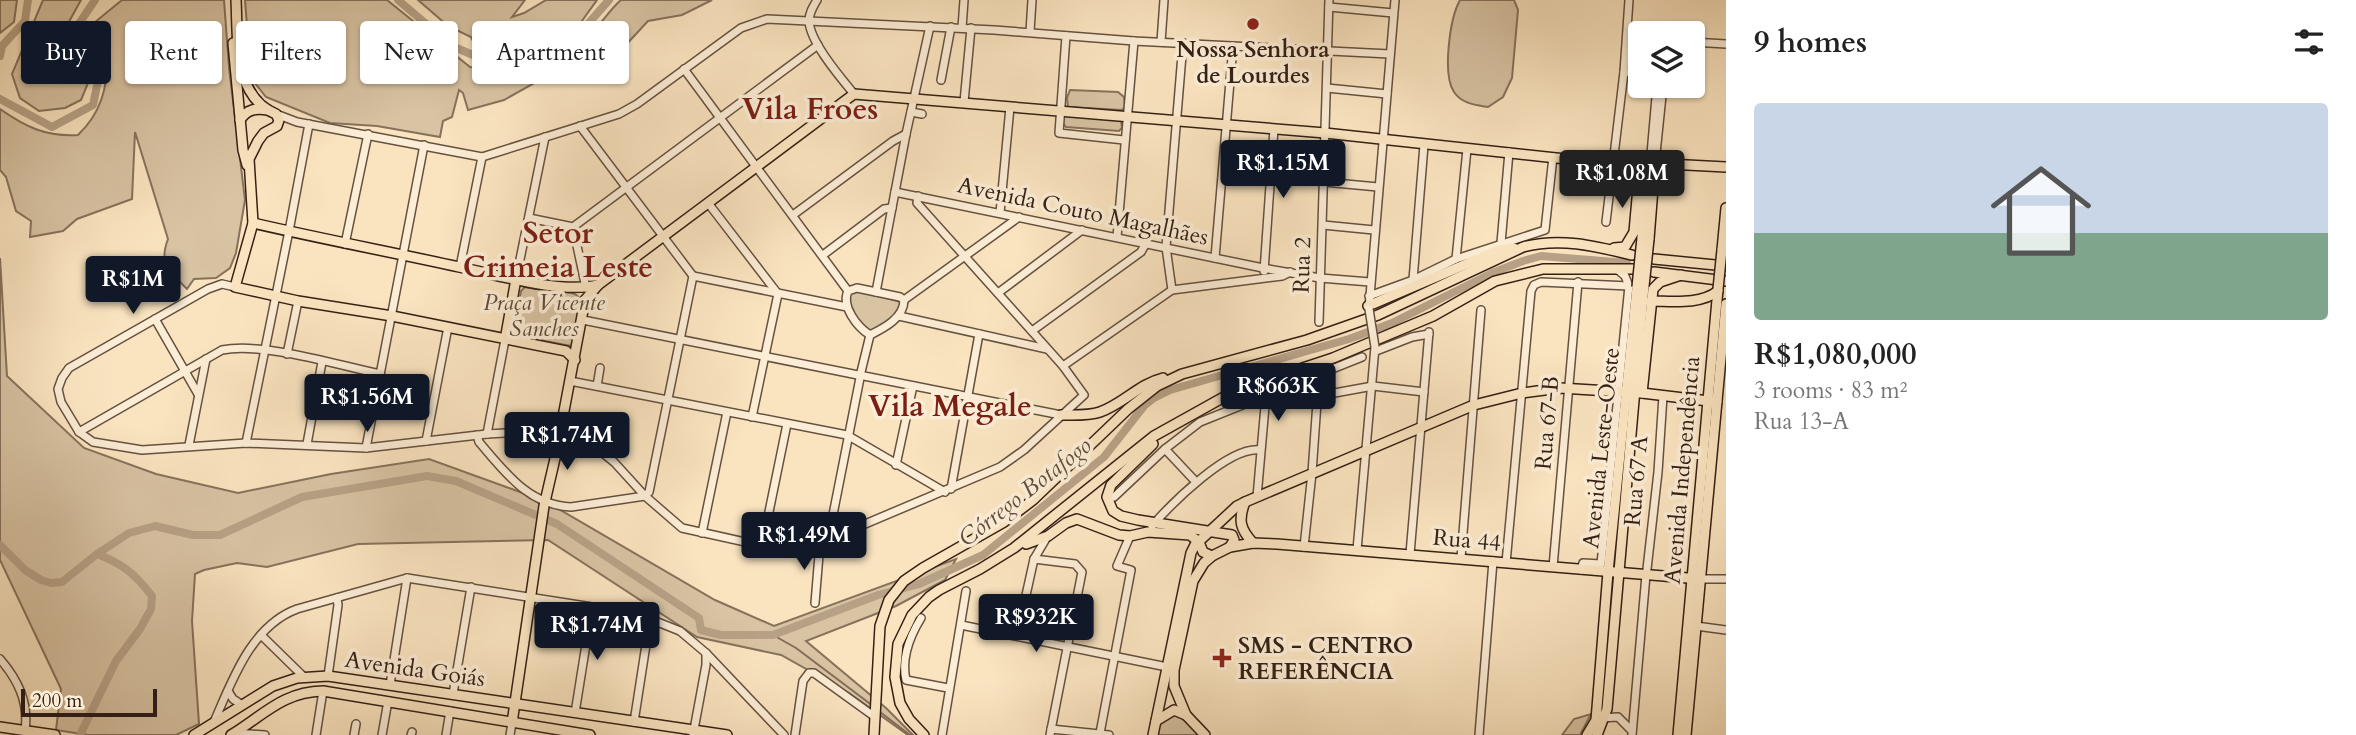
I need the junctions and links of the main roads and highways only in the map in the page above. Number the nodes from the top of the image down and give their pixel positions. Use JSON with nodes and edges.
{"nodes":[{"id":1,"x":234,"y":3,"type":"edge"},
{"id":2,"x":272,"y":112,"type":"junction"},
{"id":3,"x":240,"y":120,"type":"junction"},
{"id":4,"x":243,"y":139,"type":"junction"},
{"id":5,"x":257,"y":141,"type":"junction"},
{"id":6,"x":248,"y":166,"type":"junction"},
{"id":7,"x":1646,"y":166,"type":"junction"},
{"id":8,"x":1726,"y":167,"type":"edge"},
{"id":9,"x":1726,"y":208,"type":"edge"},
{"id":10,"x":253,"y":223,"type":"junction"},
{"id":11,"x":1523,"y":247,"type":"junction"},
{"id":12,"x":1603,"y":249,"type":"junction"},
{"id":13,"x":1632,"y":255,"type":"dead end"},
{"id":14,"x":1654,"y":259,"type":"dead end"},
{"id":15,"x":1726,"y":267,"type":"edge"},
{"id":16,"x":1633,"y":269,"type":"dead end"},
{"id":17,"x":1654,"y":272,"type":"dead end"},
{"id":18,"x":1681,"y":275,"type":"junction"},
{"id":19,"x":516,"y":279,"type":"junction"},
{"id":20,"x":1726,"y":281,"type":"edge"},
{"id":21,"x":598,"y":285,"type":"junction"},
{"id":22,"x":1637,"y":286,"type":"junction"},
{"id":23,"x":572,"y":289,"type":"junction"},
{"id":24,"x":1718,"y":290,"type":"junction"},
{"id":25,"x":585,"y":300,"type":"junction"},
{"id":26,"x":1651,"y":301,"type":"junction"},
{"id":27,"x":1369,"y":304,"type":"road end"},
{"id":28,"x":1726,"y":304,"type":"edge"},
{"id":29,"x":506,"y":335,"type":"junction"},
{"id":30,"x":1724,"y":342,"type":"edge"},
{"id":31,"x":577,"y":345,"type":"junction"},
{"id":32,"x":566,"y":351,"type":"junction"},
{"id":33,"x":575,"y":360,"type":"junction"},
{"id":34,"x":1645,"y":360,"type":"junction"},
{"id":35,"x":1636,"y":372,"type":"junction"},
{"id":36,"x":1182,"y":374,"type":"junction"},
{"id":37,"x":1630,"y":393,"type":"junction"},
{"id":38,"x":1716,"y":402,"type":"edge"},
{"id":39,"x":1072,"y":405,"type":"road end"},
{"id":40,"x":1061,"y":415,"type":"road end"},
{"id":41,"x":1079,"y":415,"type":"junction"},
{"id":42,"x":1174,"y":424,"type":"junction"},
{"id":43,"x":1244,"y":502,"type":"junction"},
{"id":44,"x":1241,"y":528,"type":"junction"},
{"id":45,"x":1212,"y":532,"type":"junction"},
{"id":46,"x":1232,"y":535,"type":"junction"},
{"id":47,"x":1199,"y":542,"type":"junction"},
{"id":48,"x":1253,"y":543,"type":"junction"},
{"id":49,"x":1230,"y":547,"type":"junction"},
{"id":50,"x":1014,"y":548,"type":"junction"},
{"id":51,"x":1212,"y":556,"type":"junction"},
{"id":52,"x":1613,"y":572,"type":"junction"},
{"id":53,"x":1701,"y":578,"type":"junction"},
{"id":54,"x":1176,"y":696,"type":"junction"},
{"id":55,"x":1160,"y":698,"type":"junction"},
{"id":56,"x":514,"y":703,"type":"junction"},
{"id":57,"x":1186,"y":715,"type":"junction"},
{"id":58,"x":1601,"y":718,"type":"junction"},
{"id":59,"x":1156,"y":721,"type":"junction"},
{"id":60,"x":512,"y":723,"type":"junction"},
{"id":61,"x":0,"y":727,"type":"edge"},
{"id":62,"x":571,"y":733,"type":"edge"},
{"id":63,"x":693,"y":733,"type":"edge"},
{"id":64,"x":232,"y":734,"type":"edge"},
{"id":65,"x":55,"y":735,"type":"edge"},
{"id":66,"x":194,"y":735,"type":"edge"},
{"id":67,"x":590,"y":735,"type":"edge"},
{"id":68,"x":727,"y":735,"type":"edge"},
{"id":69,"x":874,"y":735,"type":"edge"},
{"id":70,"x":924,"y":735,"type":"edge"},
{"id":71,"x":1153,"y":735,"type":"edge"},
{"id":72,"x":1205,"y":735,"type":"edge"},
{"id":73,"x":1587,"y":735,"type":"edge"},
{"id":74,"x":1597,"y":735,"type":"edge"},
{"id":75,"x":1678,"y":735,"type":"edge"},
{"id":76,"x":1686,"y":735,"type":"edge"}],
"edges":[{"from":1,"to":2,"type":"main road"},
{"from":1,"to":3,"type":"main road"},
{"from":2,"to":3,"type":"main road"},
{"from":2,"to":5,"type":"main road"},
{"from":3,"to":4,"type":"main road"},
{"from":4,"to":5,"type":"main road"},
{"from":4,"to":6,"type":"main road"},
{"from":5,"to":6,"type":"main road"},
{"from":6,"to":10,"type":"main road"},
{"from":7,"to":8,"type":"main road"},
{"from":7,"to":12,"type":"main road"},
{"from":7,"to":21,"type":"main road"},
{"from":7,"to":22,"type":"main road","name":"Avenida Leste-Oeste","bridge":true},
{"from":9,"to":24,"type":"main road","name":"Avenida Independência","bridge":true},
{"from":10,"to":19,"type":"main road"},
{"from":10,"to":29,"type":"main road"},
{"from":11,"to":12,"type":"main road"},
{"from":11,"to":27,"type":"main road"},
{"from":11,"to":36,"type":"main road"},
{"from":12,"to":13,"type":"main road"},
{"from":14,"to":15,"type":"main road"},
{"from":16,"to":42,"type":"main road"},
{"from":17,"to":18,"type":"main road"},
{"from":18,"to":20,"type":"main road"},
{"from":18,"to":26,"type":"main road"},
{"from":19,"to":23,"type":"main road"},
{"from":19,"to":29,"type":"main road"},
{"from":21,"to":23,"type":"main road"},
{"from":21,"to":25,"type":"main road"},
{"from":22,"to":35,"type":"main road","name":"Avenida Leste-Oeste"},
{"from":22,"to":37,"type":"main road","name":"Avenida Leste-Oeste"},
{"from":23,"to":25,"type":"main road"},
{"from":24,"to":26,"type":"main road"},
{"from":24,"to":38,"type":"main road","name":"Avenida Independência"},
{"from":25,"to":31,"type":"main road"},
{"from":26,"to":34,"type":"main road"},
{"from":28,"to":30,"type":"main road","name":"Avenida Independência"},
{"from":29,"to":32,"type":"main road"},
{"from":30,"to":38,"type":"main road","name":"Avenida Independência"},
{"from":31,"to":32,"type":"main road"},
{"from":31,"to":33,"type":"main road"},
{"from":32,"to":33,"type":"main road"},
{"from":33,"to":56,"type":"main road"},
{"from":34,"to":35,"type":"main road"},
{"from":34,"to":37,"type":"main road"},
{"from":35,"to":37,"type":"main road","name":"Avenida Leste-Oeste"},
{"from":36,"to":41,"type":"main road"},
{"from":36,"to":69,"type":"main road"},
{"from":37,"to":38,"type":"main road"},
{"from":37,"to":43,"type":"main road"},
{"from":37,"to":52,"type":"main road","name":"Avenida Leste-Oeste"},
{"from":37,"to":52,"type":"main road","name":"Avenida Leste-Oeste"},
{"from":38,"to":53,"type":"main road","name":"Avenida Independência"},
{"from":39,"to":41,"type":"main road"},
{"from":40,"to":41,"type":"main road"},
{"from":42,"to":45,"type":"main road"},
{"from":42,"to":50,"type":"main road"},
{"from":43,"to":44,"type":"main road"},
{"from":43,"to":45,"type":"main road"},
{"from":44,"to":46,"type":"main road"},
{"from":44,"to":48,"type":"main road"},
{"from":45,"to":46,"type":"main road"},
{"from":45,"to":47,"type":"main road"},
{"from":46,"to":49,"type":"main road"},
{"from":47,"to":50,"type":"main road"},
{"from":47,"to":51,"type":"main road"},
{"from":47,"to":55,"type":"main road"},
{"from":48,"to":49,"type":"main road","name":"Rua 44"},
{"from":48,"to":52,"type":"main road","name":"Rua 44"},
{"from":49,"to":51,"type":"main road","name":"Rua 44"},
{"from":50,"to":70,"type":"main road"},
{"from":51,"to":54,"type":"main road"},
{"from":52,"to":53,"type":"main road","name":"Rua 44"},
{"from":52,"to":58,"type":"main road","name":"Avenida Leste-Oeste"},
{"from":53,"to":75,"type":"main road","name":"Avenida Independência"},
{"from":53,"to":76,"type":"main road","name":"Avenida Independência"},
{"from":54,"to":55,"type":"main road"},
{"from":54,"to":57,"type":"main road"},
{"from":55,"to":59,"type":"main road"},
{"from":56,"to":60,"type":"main road"},
{"from":56,"to":63,"type":"main road","name":"Avenida Goiás"},
{"from":56,"to":66,"type":"main road","name":"Avenida Goiás"},
{"from":57,"to":59,"type":"main road"},
{"from":57,"to":72,"type":"main road"},
{"from":58,"to":73,"type":"main road","name":"Avenida Leste-Oeste"},
{"from":58,"to":74,"type":"main road","name":"Avenida Leste-Oeste"},
{"from":59,"to":71,"type":"main road"},
{"from":60,"to":62,"type":"main road","name":"Avenida Goiás"},
{"from":60,"to":64,"type":"main road","name":"Avenida Goiás"},
{"from":61,"to":65,"type":"main road"},
{"from":62,"to":67,"type":"main road","name":"Avenida Goiás"},
{"from":63,"to":68,"type":"main road","name":"Avenida Goiás"}]}
